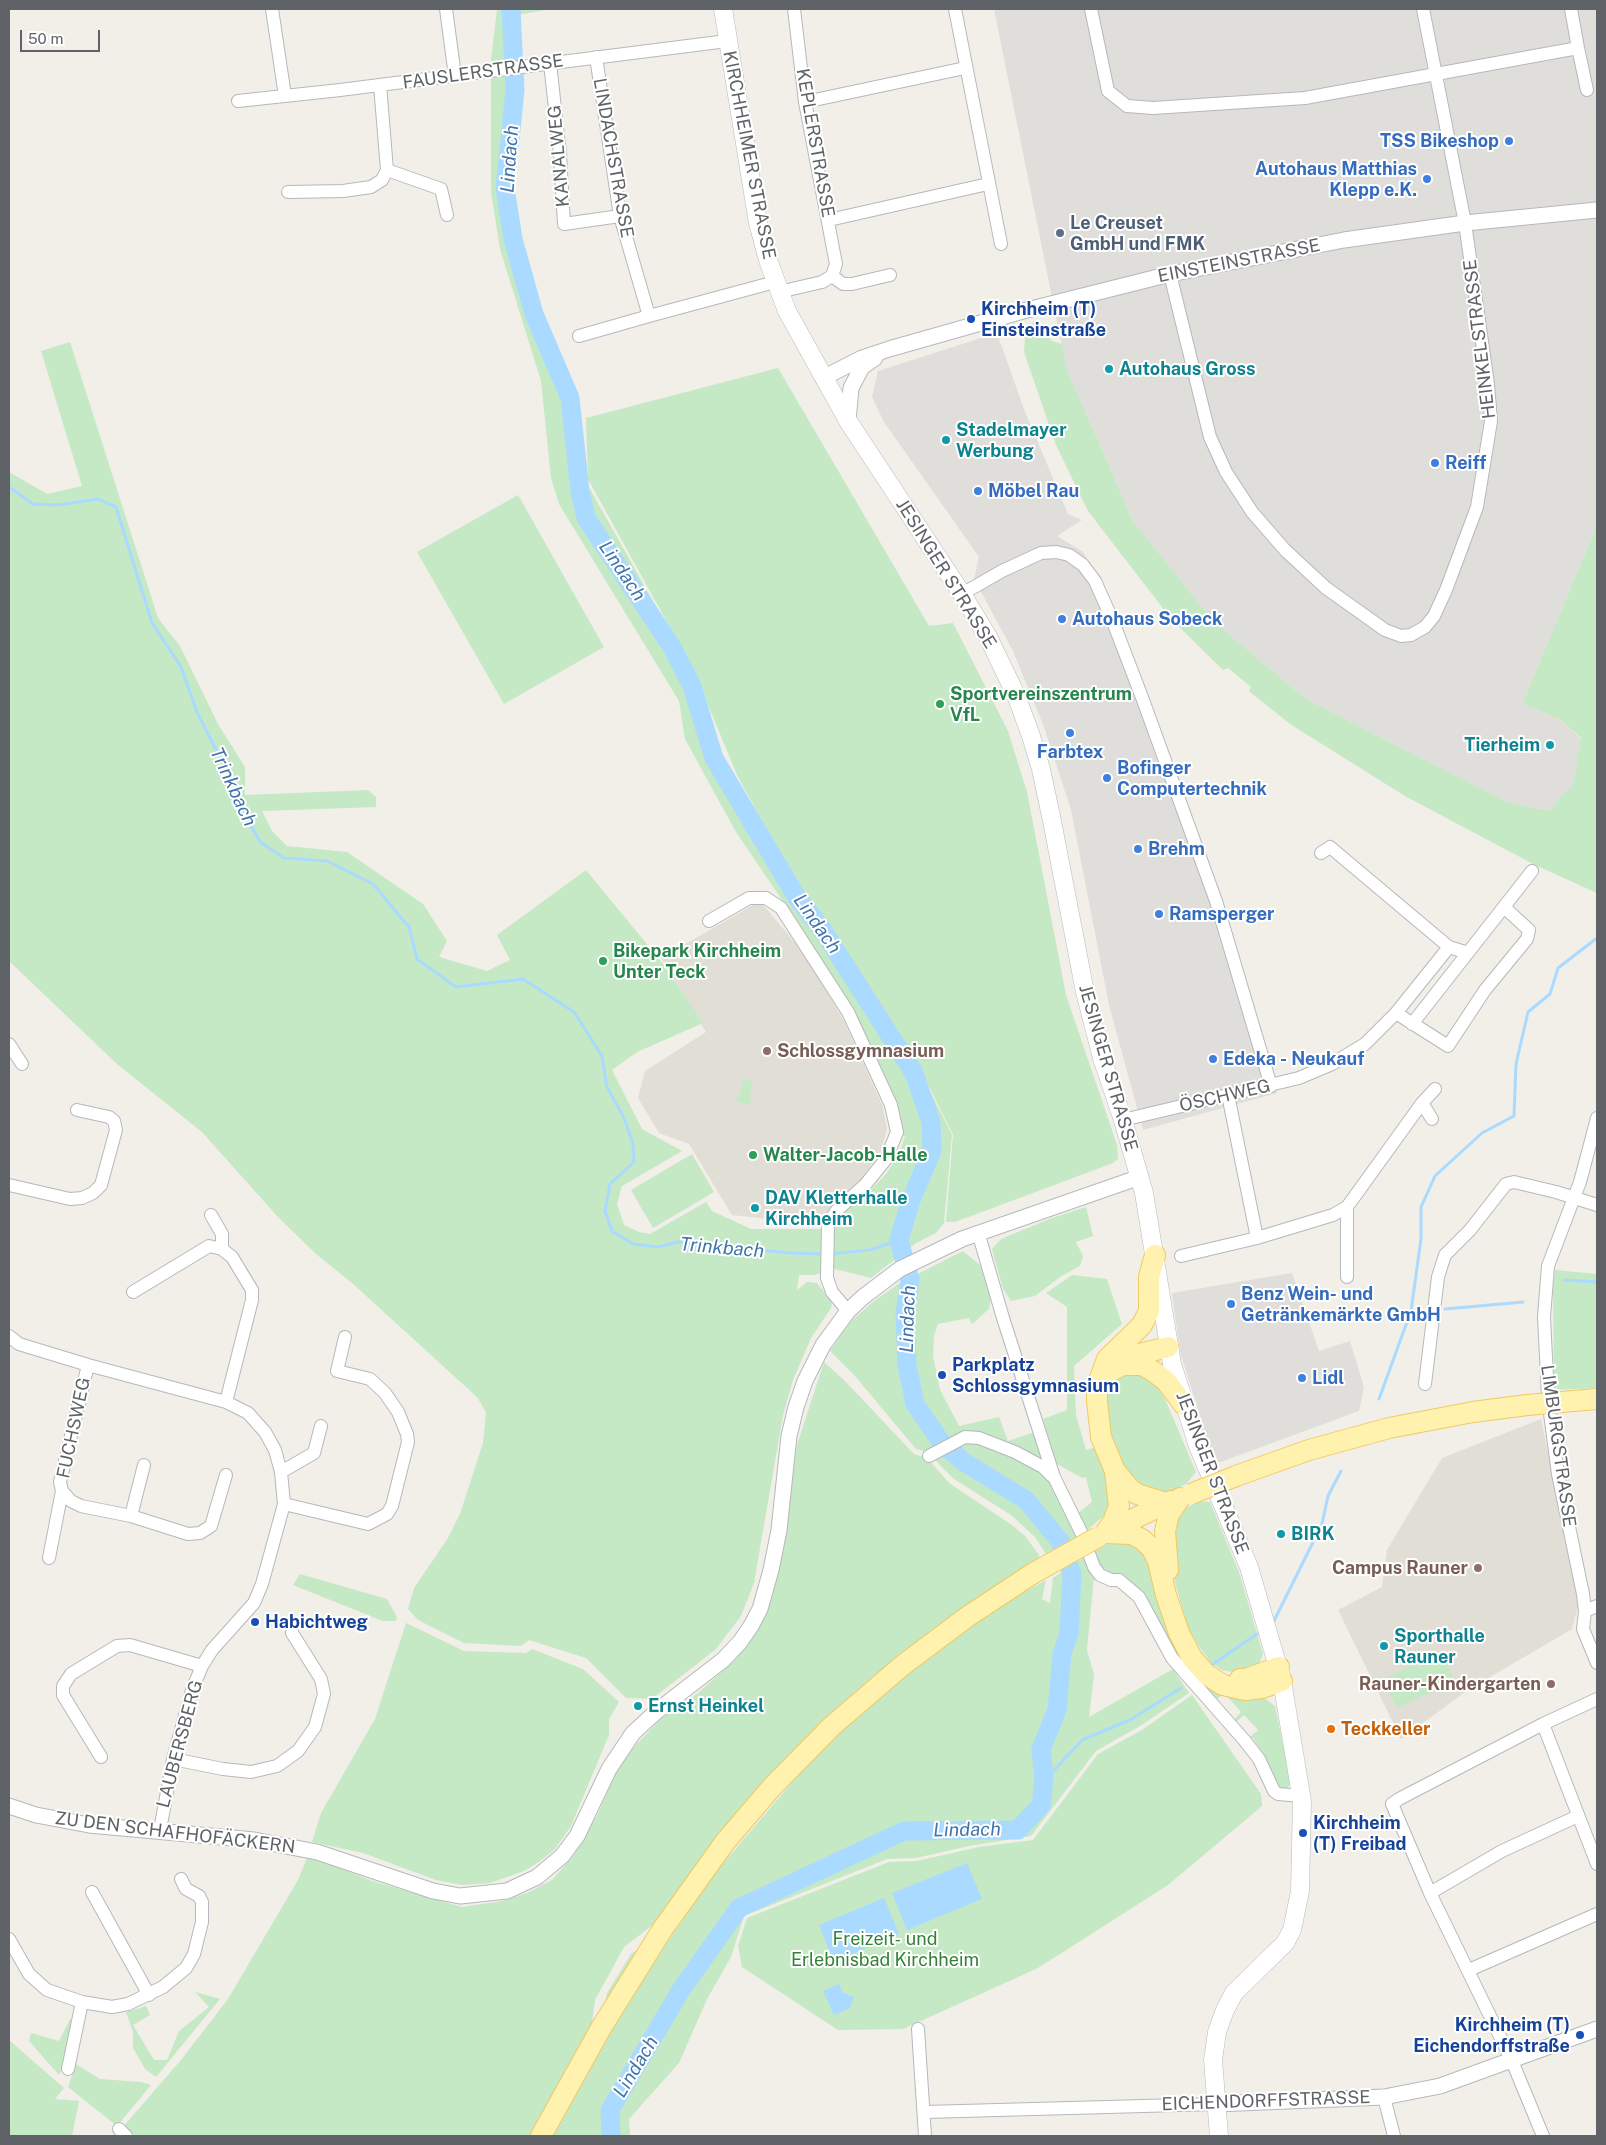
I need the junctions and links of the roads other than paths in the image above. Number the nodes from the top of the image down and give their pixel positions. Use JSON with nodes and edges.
{"nodes":[{"id":1,"x":272,"y":9,"type":"edge"},
{"id":2,"x":446,"y":9,"type":"edge"},
{"id":3,"x":723,"y":9,"type":"edge"},
{"id":4,"x":794,"y":9,"type":"edge"},
{"id":5,"x":955,"y":9,"type":"edge"},
{"id":6,"x":1091,"y":9,"type":"edge"},
{"id":7,"x":1423,"y":9,"type":"edge"},
{"id":8,"x":1571,"y":9,"type":"edge"},
{"id":9,"x":727,"y":41,"type":"junction"},
{"id":10,"x":1578,"y":48,"type":"junction"},
{"id":11,"x":596,"y":57,"type":"junction"},
{"id":12,"x":550,"y":63,"type":"junction"},
{"id":13,"x":965,"y":68,"type":"junction"},
{"id":14,"x":455,"y":76,"type":"junction"},
{"id":15,"x":1435,"y":76,"type":"junction"},
{"id":16,"x":380,"y":86,"type":"junction"},
{"id":17,"x":1586,"y":90,"type":"dead end"},
{"id":18,"x":285,"y":96,"type":"junction"},
{"id":19,"x":238,"y":101,"type":"dead end"},
{"id":20,"x":805,"y":102,"type":"junction"},
{"id":21,"x":387,"y":170,"type":"junction"},
{"id":22,"x":988,"y":184,"type":"junction"},
{"id":23,"x":288,"y":192,"type":"dead end"},
{"id":24,"x":1597,"y":210,"type":"edge"},
{"id":25,"x":447,"y":215,"type":"dead end"},
{"id":26,"x":620,"y":216,"type":"junction"},
{"id":27,"x":829,"y":220,"type":"junction"},
{"id":28,"x":1465,"y":223,"type":"junction"},
{"id":29,"x":1001,"y":244,"type":"dead end"},
{"id":30,"x":1170,"y":274,"type":"junction"},
{"id":31,"x":890,"y":275,"type":"dead end"},
{"id":32,"x":832,"y":276,"type":"junction"},
{"id":33,"x":777,"y":287,"type":"junction"},
{"id":34,"x":650,"y":316,"type":"junction"},
{"id":35,"x":579,"y":336,"type":"dead end"},
{"id":36,"x":889,"y":349,"type":"junction"},
{"id":37,"x":823,"y":378,"type":"junction"},
{"id":38,"x":848,"y":421,"type":"junction"},
{"id":39,"x":962,"y":594,"type":"junction"},
{"id":40,"x":1321,"y":853,"type":"dead end"},
{"id":41,"x":1532,"y":871,"type":"dead end"},
{"id":42,"x":1505,"y":908,"type":"junction"},
{"id":43,"x":709,"y":921,"type":"dead end"},
{"id":44,"x":1449,"y":947,"type":"junction"},
{"id":45,"x":1468,"y":953,"type":"junction"},
{"id":46,"x":1396,"y":1013,"type":"junction"},
{"id":47,"x":1412,"y":1024,"type":"junction"},
{"id":48,"x":9,"y":1044,"type":"edge"},
{"id":49,"x":22,"y":1064,"type":"dead end"},
{"id":50,"x":1270,"y":1086,"type":"junction"},
{"id":51,"x":1435,"y":1089,"type":"dead end"},
{"id":52,"x":1228,"y":1094,"type":"junction"},
{"id":53,"x":1422,"y":1103,"type":"junction"},
{"id":54,"x":77,"y":1110,"type":"dead end"},
{"id":55,"x":1597,"y":1118,"type":"edge"},
{"id":56,"x":1432,"y":1119,"type":"dead end"},
{"id":57,"x":1123,"y":1120,"type":"junction"},
{"id":58,"x":1140,"y":1177,"type":"junction"},
{"id":59,"x":9,"y":1185,"type":"edge"},
{"id":60,"x":1574,"y":1199,"type":"junction"},
{"id":61,"x":1597,"y":1205,"type":"edge"},
{"id":62,"x":1347,"y":1207,"type":"junction"},
{"id":63,"x":212,"y":1215,"type":"dead end"},
{"id":64,"x":978,"y":1232,"type":"junction"},
{"id":65,"x":1257,"y":1238,"type":"junction"},
{"id":66,"x":222,"y":1248,"type":"junction"},
{"id":67,"x":1154,"y":1255,"type":"junction"},
{"id":68,"x":1181,"y":1256,"type":"dead end"},
{"id":69,"x":1347,"y":1277,"type":"dead end"},
{"id":70,"x":133,"y":1292,"type":"dead end"},
{"id":71,"x":848,"y":1311,"type":"junction"},
{"id":72,"x":9,"y":1336,"type":"edge"},
{"id":73,"x":345,"y":1337,"type":"dead end"},
{"id":74,"x":1167,"y":1342,"type":"junction"},
{"id":75,"x":88,"y":1365,"type":"junction"},
{"id":76,"x":1104,"y":1372,"type":"junction"},
{"id":77,"x":1425,"y":1384,"type":"dead end"},
{"id":78,"x":1597,"y":1399,"type":"edge"},
{"id":79,"x":226,"y":1402,"type":"junction"},
{"id":80,"x":1184,"y":1405,"type":"junction"},
{"id":81,"x":321,"y":1426,"type":"dead end"},
{"id":82,"x":932,"y":1455,"type":"dead end"},
{"id":83,"x":144,"y":1465,"type":"dead end"},
{"id":84,"x":1115,"y":1471,"type":"junction"},
{"id":85,"x":281,"y":1472,"type":"junction"},
{"id":86,"x":226,"y":1476,"type":"dead end"},
{"id":87,"x":1054,"y":1478,"type":"junction"},
{"id":88,"x":62,"y":1491,"type":"junction"},
{"id":89,"x":1179,"y":1498,"type":"junction"},
{"id":90,"x":284,"y":1504,"type":"junction"},
{"id":91,"x":131,"y":1516,"type":"junction"},
{"id":92,"x":1102,"y":1535,"type":"junction"},
{"id":93,"x":49,"y":1558,"type":"dead end"},
{"id":94,"x":1591,"y":1608,"type":"edge"},
{"id":95,"x":292,"y":1633,"type":"dead end"},
{"id":96,"x":1597,"y":1663,"type":"edge"},
{"id":97,"x":202,"y":1666,"type":"junction"},
{"id":98,"x":1280,"y":1674,"type":"junction"},
{"id":99,"x":1597,"y":1699,"type":"edge"},
{"id":100,"x":1543,"y":1724,"type":"junction"},
{"id":101,"x":101,"y":1757,"type":"dead end"},
{"id":102,"x":173,"y":1759,"type":"junction"},
{"id":103,"x":1302,"y":1796,"type":"junction"},
{"id":104,"x":9,"y":1806,"type":"edge"},
{"id":105,"x":1578,"y":1816,"type":"junction"},
{"id":106,"x":160,"y":1830,"type":"junction"},
{"id":107,"x":1597,"y":1864,"type":"edge"},
{"id":108,"x":181,"y":1879,"type":"dead end"},
{"id":109,"x":92,"y":1892,"type":"dead end"},
{"id":110,"x":1430,"y":1894,"type":"junction"},
{"id":111,"x":1597,"y":1914,"type":"edge"},
{"id":112,"x":9,"y":1939,"type":"edge"},
{"id":113,"x":1469,"y":1970,"type":"junction"},
{"id":114,"x":150,"y":1995,"type":"junction"},
{"id":115,"x":82,"y":2002,"type":"junction"},
{"id":116,"x":918,"y":2029,"type":"dead end"},
{"id":117,"x":1597,"y":2029,"type":"edge"},
{"id":118,"x":1512,"y":2061,"type":"junction"},
{"id":119,"x":68,"y":2069,"type":"dead end"},
{"id":120,"x":1384,"y":2097,"type":"junction"},
{"id":121,"x":1216,"y":2104,"type":"junction"},
{"id":122,"x":925,"y":2112,"type":"junction"},
{"id":123,"x":541,"y":2136,"type":"edge"},
{"id":124,"x":925,"y":2136,"type":"edge"},
{"id":125,"x":1219,"y":2136,"type":"edge"},
{"id":126,"x":1394,"y":2136,"type":"edge"},
{"id":127,"x":1543,"y":2136,"type":"edge"}],
"edges":[{"from":1,"to":18,"type":"street"},
{"from":2,"to":14,"type":"street"},
{"from":3,"to":9,"type":"main road","name":"KIRCHHEIMER STRASSE"},
{"from":4,"to":20,"type":"street","name":"KEPLERSTRASSE"},
{"from":5,"to":13,"type":"street"},
{"from":6,"to":15,"type":"street"},
{"from":7,"to":15,"type":"street"},
{"from":8,"to":10,"type":"street"},
{"from":9,"to":11,"type":"street","name":"FAUSLERSTRASSE"},
{"from":9,"to":33,"type":"main road","name":"KIRCHHEIMER STRASSE"},
{"from":10,"to":15,"type":"street"},
{"from":10,"to":17,"type":"street"},
{"from":11,"to":12,"type":"street","name":"FAUSLERSTRASSE"},
{"from":11,"to":26,"type":"street","name":"LINDACHSTRASSE"},
{"from":12,"to":14,"type":"street","name":"FAUSLERSTRASSE"},
{"from":12,"to":26,"type":"street","name":"KANALWEG"},
{"from":13,"to":20,"type":"street"},
{"from":13,"to":22,"type":"street"},
{"from":14,"to":16,"type":"street","name":"FAUSLERSTRASSE"},
{"from":15,"to":28,"type":"street"},
{"from":16,"to":18,"type":"street","name":"FAUSLERSTRASSE"},
{"from":16,"to":21,"type":"street"},
{"from":18,"to":19,"type":"street","name":"FAUSLERSTRASSE"},
{"from":20,"to":27,"type":"street","name":"KEPLERSTRASSE"},
{"from":21,"to":23,"type":"street"},
{"from":21,"to":25,"type":"street"},
{"from":22,"to":27,"type":"street"},
{"from":22,"to":29,"type":"street"},
{"from":24,"to":28,"type":"street","name":"EINSTEINSTRASSE"},
{"from":26,"to":34,"type":"street","name":"LINDACHSTRASSE"},
{"from":27,"to":32,"type":"street","name":"KEPLERSTRASSE"},
{"from":28,"to":30,"type":"street","name":"EINSTEINSTRASSE"},
{"from":28,"to":30,"type":"street","name":"HEINKELSTRASSE"},
{"from":30,"to":36,"type":"street","name":"EINSTEINSTRASSE"},
{"from":31,"to":32,"type":"street"},
{"from":32,"to":33,"type":"street"},
{"from":33,"to":34,"type":"street"},
{"from":33,"to":37,"type":"main road","name":"KIRCHHEIMER STRASSE"},
{"from":34,"to":35,"type":"street"},
{"from":36,"to":37,"type":"street","name":"EINSTEINSTRASSE"},
{"from":36,"to":38,"type":"street","name":"EINSTEINSTRASSE"},
{"from":37,"to":38,"type":"main road","name":"JESINGER STRASSE"},
{"from":38,"to":39,"type":"main road","name":"JESINGER STRASSE"},
{"from":39,"to":50,"type":"street"},
{"from":39,"to":57,"type":"main road","name":"JESINGER STRASSE"},
{"from":40,"to":44,"type":"street"},
{"from":41,"to":42,"type":"street"},
{"from":42,"to":45,"type":"street"},
{"from":42,"to":47,"type":"street"},
{"from":43,"to":71,"type":"street"},
{"from":44,"to":45,"type":"street"},
{"from":44,"to":46,"type":"street","name":"ÖSCHWEG"},
{"from":45,"to":47,"type":"street"},
{"from":46,"to":47,"type":"street"},
{"from":46,"to":50,"type":"street","name":"ÖSCHWEG"},
{"from":48,"to":49,"type":"street"},
{"from":50,"to":52,"type":"street","name":"ÖSCHWEG"},
{"from":51,"to":53,"type":"street"},
{"from":52,"to":57,"type":"street","name":"ÖSCHWEG"},
{"from":52,"to":65,"type":"street"},
{"from":53,"to":56,"type":"street"},
{"from":53,"to":62,"type":"street"},
{"from":54,"to":59,"type":"street"},
{"from":55,"to":60,"type":"street","name":"LIMBURGSTRASSE"},
{"from":57,"to":58,"type":"main road","name":"JESINGER STRASSE"},
{"from":58,"to":64,"type":"street","name":"ZU DEN SCHAFHOFÄCKERN"},
{"from":58,"to":67,"type":"main road","name":"JESINGER STRASSE"},
{"from":60,"to":61,"type":"street"},
{"from":60,"to":77,"type":"street"},
{"from":60,"to":94,"type":"street","name":"LIMBURGSTRASSE"},
{"from":62,"to":65,"type":"street"},
{"from":62,"to":69,"type":"street"},
{"from":63,"to":66,"type":"street"},
{"from":64,"to":71,"type":"street","name":"ZU DEN SCHAFHOFÄCKERN"},
{"from":64,"to":87,"type":"street"},
{"from":65,"to":68,"type":"street"},
{"from":66,"to":70,"type":"street"},
{"from":66,"to":79,"type":"street"},
{"from":67,"to":74,"type":"main road","name":"JESINGER STRASSE"},
{"from":67,"to":76,"type":"main road"},
{"from":71,"to":106,"type":"street","name":"ZU DEN SCHAFHOFÄCKERN"},
{"from":72,"to":75,"type":"street","name":"LAUBERSBERG"},
{"from":73,"to":90,"type":"street"},
{"from":74,"to":76,"type":"main road"},
{"from":74,"to":80,"type":"main road","name":"JESINGER STRASSE"},
{"from":75,"to":79,"type":"street","name":"LAUBERSBERG"},
{"from":75,"to":88,"type":"street","name":"FUCHSWEG"},
{"from":76,"to":80,"type":"main road"},
{"from":76,"to":84,"type":"main road"},
{"from":78,"to":89,"type":"main road","bridge":true},
{"from":79,"to":85,"type":"street","name":"LAUBERSBERG"},
{"from":80,"to":98,"type":"main road","name":"JESINGER STRASSE"},
{"from":81,"to":85,"type":"street"},
{"from":82,"to":87,"type":"street"},
{"from":83,"to":91,"type":"street"},
{"from":84,"to":89,"type":"main road"},
{"from":84,"to":92,"type":"main road"},
{"from":85,"to":90,"type":"street","name":"LAUBERSBERG"},
{"from":86,"to":91,"type":"street","name":"FUCHSWEG"},
{"from":87,"to":103,"type":"street"},
{"from":88,"to":91,"type":"street","name":"FUCHSWEG"},
{"from":88,"to":93,"type":"street","name":"FUCHSWEG"},
{"from":89,"to":92,"type":"main road"},
{"from":89,"to":98,"type":"main road"},
{"from":90,"to":97,"type":"street","name":"LAUBERSBERG"},
{"from":92,"to":98,"type":"main road"},
{"from":92,"to":123,"type":"main road","bridge":true},
{"from":94,"to":96,"type":"street","name":"LIMBURGSTRASSE"},
{"from":95,"to":102,"type":"street"},
{"from":97,"to":101,"type":"street"},
{"from":97,"to":102,"type":"street","name":"LAUBERSBERG"},
{"from":98,"to":103,"type":"main road","name":"JESINGER STRASSE"},
{"from":99,"to":100,"type":"street"},
{"from":100,"to":105,"type":"street"},
{"from":100,"to":110,"type":"street"},
{"from":102,"to":106,"type":"street","name":"LAUBERSBERG"},
{"from":103,"to":121,"type":"main road","name":"JESINGER STRASSE"},
{"from":104,"to":106,"type":"street","name":"ZU DEN SCHAFHOFÄCKERN"},
{"from":105,"to":107,"type":"street"},
{"from":105,"to":110,"type":"street"},
{"from":108,"to":114,"type":"street"},
{"from":109,"to":114,"type":"street"},
{"from":110,"to":113,"type":"street"},
{"from":111,"to":113,"type":"street"},
{"from":112,"to":115,"type":"street"},
{"from":113,"to":118,"type":"street"},
{"from":114,"to":115,"type":"street"},
{"from":115,"to":119,"type":"street"},
{"from":116,"to":122,"type":"street"},
{"from":117,"to":118,"type":"street","name":"EICHENDORFFSTRASSE"},
{"from":118,"to":120,"type":"street","name":"EICHENDORFFSTRASSE"},
{"from":118,"to":127,"type":"street"},
{"from":120,"to":121,"type":"street","name":"EICHENDORFFSTRASSE"},
{"from":120,"to":126,"type":"street"},
{"from":121,"to":122,"type":"street","name":"EICHENDORFFSTRASSE"},
{"from":121,"to":125,"type":"main road","name":"JESINGER STRASSE"},
{"from":122,"to":124,"type":"street"}]}
